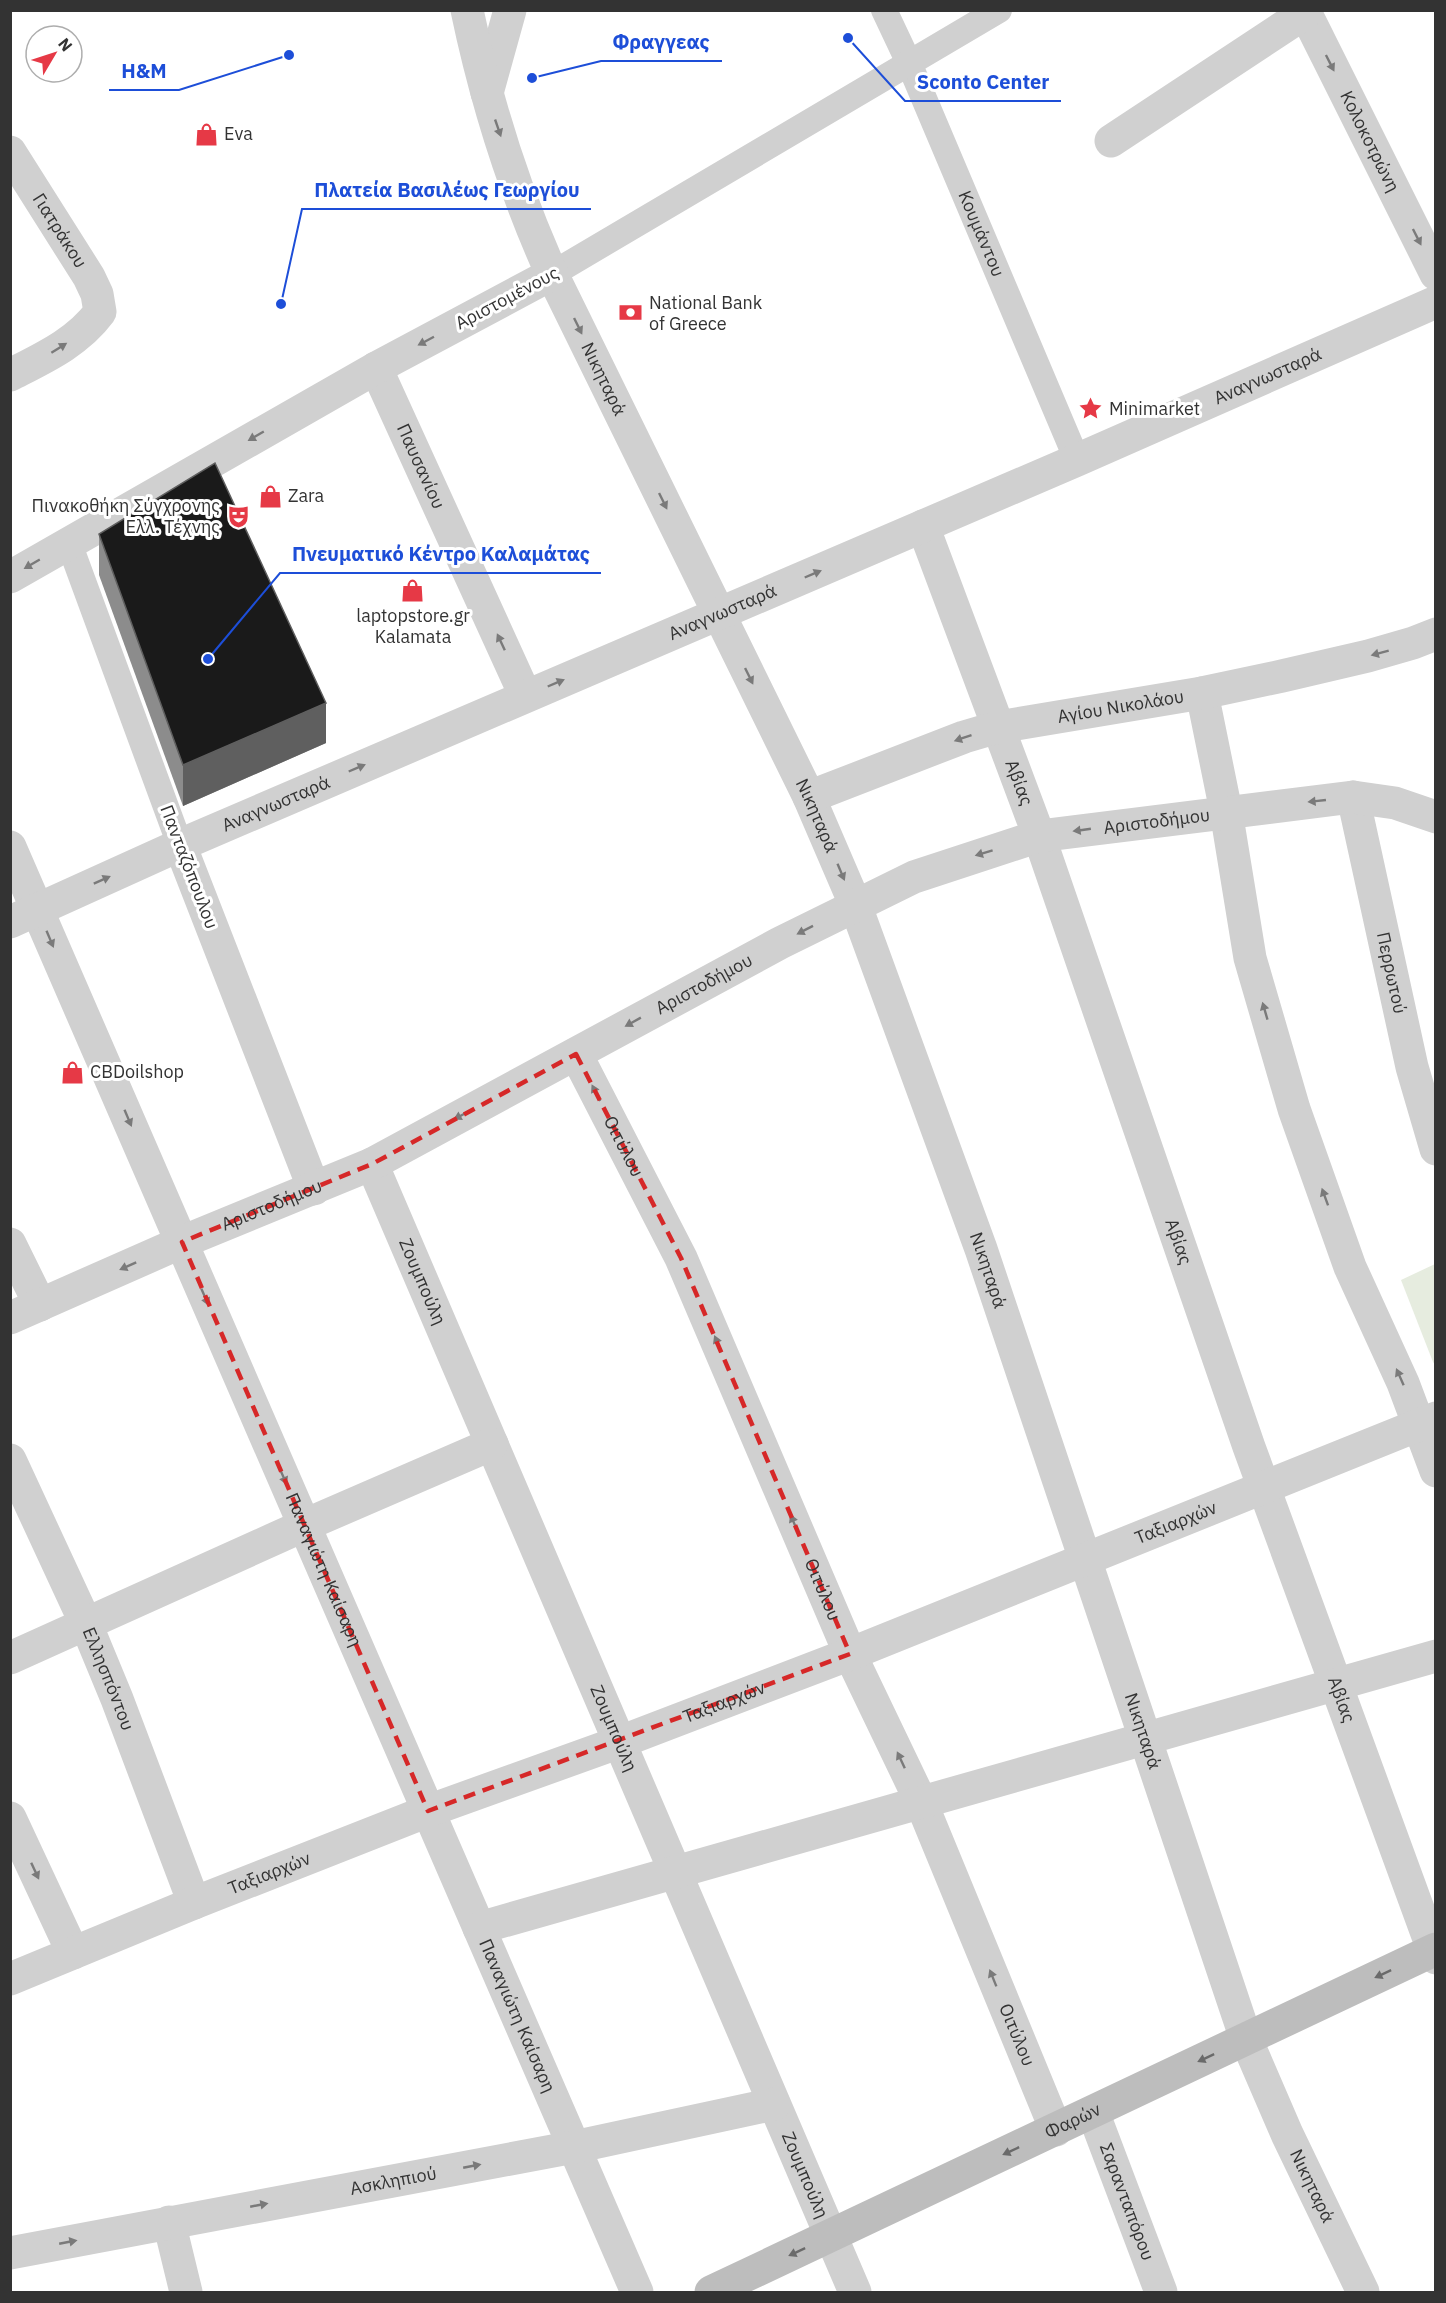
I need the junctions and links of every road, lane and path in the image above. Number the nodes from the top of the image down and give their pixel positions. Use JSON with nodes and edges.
{"nodes":[{"id":1,"x":467,"y":10,"type":"edge"},
{"id":2,"x":510,"y":10,"type":"edge"},
{"id":3,"x":884,"y":10,"type":"edge"},
{"id":4,"x":999,"y":10,"type":"edge"},
{"id":5,"x":1304,"y":12,"type":"edge"},
{"id":6,"x":909,"y":63,"type":"junction"},
{"id":7,"x":487,"y":96,"type":"junction"},
{"id":8,"x":1111,"y":141,"type":"dead end"},
{"id":9,"x":10,"y":152,"type":"edge"},
{"id":10,"x":19,"y":184,"type":"edge"},
{"id":11,"x":552,"y":274,"type":"junction"},
{"id":12,"x":1436,"y":274,"type":"edge"},
{"id":13,"x":1436,"y":302,"type":"edge"},
{"id":14,"x":376,"y":368,"type":"junction"},
{"id":15,"x":10,"y":375,"type":"edge"},
{"id":16,"x":1077,"y":460,"type":"junction"},
{"id":17,"x":923,"y":526,"type":"junction"},
{"id":18,"x":69,"y":543,"type":"junction"},
{"id":19,"x":10,"y":577,"type":"edge"},
{"id":20,"x":718,"y":614,"type":"junction"},
{"id":21,"x":1436,"y":634,"type":"edge"},
{"id":22,"x":1202,"y":693,"type":"junction"},
{"id":23,"x":525,"y":695,"type":"junction"},
{"id":24,"x":998,"y":727,"type":"junction"},
{"id":25,"x":809,"y":797,"type":"junction"},
{"id":26,"x":1353,"y":797,"type":"junction"},
{"id":27,"x":1226,"y":811,"type":"junction"},
{"id":28,"x":1436,"y":817,"type":"edge"},
{"id":29,"x":1040,"y":836,"type":"junction"},
{"id":30,"x":180,"y":845,"type":"junction"},
{"id":31,"x":10,"y":847,"type":"edge"},
{"id":32,"x":855,"y":904,"type":"junction"},
{"id":33,"x":24,"y":915,"type":"edge"},
{"id":34,"x":576,"y":1054,"type":"junction"},
{"id":35,"x":1436,"y":1149,"type":"edge"},
{"id":36,"x":372,"y":1164,"type":"junction"},
{"id":37,"x":314,"y":1189,"type":"junction"},
{"id":38,"x":182,"y":1242,"type":"junction"},
{"id":39,"x":10,"y":1244,"type":"edge"},
{"id":40,"x":40,"y":1305,"type":"junction"},
{"id":41,"x":10,"y":1318,"type":"edge"},
{"id":42,"x":1427,"y":1422,"type":"edge"},
{"id":43,"x":492,"y":1444,"type":"junction"},
{"id":44,"x":10,"y":1460,"type":"edge"},
{"id":45,"x":1436,"y":1471,"type":"edge"},
{"id":46,"x":1265,"y":1487,"type":"junction"},
{"id":47,"x":305,"y":1525,"type":"junction"},
{"id":48,"x":1085,"y":1560,"type":"junction"},
{"id":49,"x":86,"y":1624,"type":"junction"},
{"id":50,"x":850,"y":1654,"type":"junction"},
{"id":51,"x":1436,"y":1656,"type":"edge"},
{"id":52,"x":10,"y":1658,"type":"edge"},
{"id":53,"x":1336,"y":1684,"type":"junction"},
{"id":54,"x":1146,"y":1738,"type":"junction"},
{"id":55,"x":620,"y":1742,"type":"junction"},
{"id":56,"x":921,"y":1803,"type":"junction"},
{"id":57,"x":428,"y":1810,"type":"junction"},
{"id":58,"x":10,"y":1818,"type":"edge"},
{"id":59,"x":675,"y":1873,"type":"junction"},
{"id":60,"x":194,"y":1903,"type":"junction"},
{"id":61,"x":480,"y":1928,"type":"junction"},
{"id":62,"x":73,"y":1953,"type":"junction"},
{"id":63,"x":1434,"y":1953,"type":"edge"},
{"id":64,"x":10,"y":1978,"type":"edge"},
{"id":65,"x":1246,"y":2039,"type":"junction"},
{"id":66,"x":774,"y":2104,"type":"junction"},
{"id":67,"x":1093,"y":2112,"type":"junction"},
{"id":68,"x":1056,"y":2130,"type":"junction"},
{"id":69,"x":574,"y":2147,"type":"junction"},
{"id":70,"x":169,"y":2222,"type":"junction"},
{"id":71,"x":831,"y":2236,"type":"junction"},
{"id":72,"x":10,"y":2253,"type":"edge"},
{"id":73,"x":186,"y":2292,"type":"edge"},
{"id":74,"x":636,"y":2292,"type":"edge"},
{"id":75,"x":711,"y":2292,"type":"edge"},
{"id":76,"x":855,"y":2292,"type":"edge"},
{"id":77,"x":1161,"y":2292,"type":"edge"},
{"id":78,"x":1363,"y":2292,"type":"edge"}],
"edges":[{"from":1,"to":7,"type":"street","name":"Νικηταρά"},
{"from":2,"to":7,"type":"street"},
{"from":3,"to":6,"type":"street","name":"Κουμάντου"},
{"from":4,"to":6,"type":"street","name":"Αριστομένους"},
{"from":5,"to":8,"type":"street"},
{"from":5,"to":12,"type":"street","name":"Κολοκοτρώνη","one_way":true},
{"from":6,"to":11,"type":"street","name":"Αριστομένους"},
{"from":6,"to":16,"type":"street","name":"Κουμάντου"},
{"from":7,"to":11,"type":"street","name":"Νικηταρά","one_way":true},
{"from":9,"to":10,"type":"street","name":"Γιατράκου"},
{"from":15,"to":10,"type":"street","name":"Γιατράκου","one_way":true},
{"from":11,"to":14,"type":"street","name":"Αριστομένους","one_way":true},
{"from":11,"to":20,"type":"street","name":"Νικηταρά","one_way":true},
{"from":13,"to":16,"type":"street","name":"Αναγνωσταρά"},
{"from":14,"to":18,"type":"street","name":"Αριστομένους","one_way":true},
{"from":23,"to":14,"type":"street","name":"Παυσανίου","one_way":true},
{"from":16,"to":17,"type":"street","name":"Αναγνωσταρά"},
{"from":20,"to":17,"type":"street","name":"Αναγνωσταρά","one_way":true},
{"from":17,"to":24,"type":"street","name":"Αβίας"},
{"from":18,"to":19,"type":"street","name":"Αριστομένους","one_way":true},
{"from":18,"to":30,"type":"street","name":"Πανταζόπουλου"},
{"from":23,"to":20,"type":"street","name":"Αναγνωσταρά","one_way":true},
{"from":20,"to":25,"type":"street","name":"Νικηταρά","one_way":true},
{"from":21,"to":22,"type":"street","name":"Αγίου Νικολάου","one_way":true},
{"from":22,"to":24,"type":"street","name":"Αγίου Νικολάου"},
{"from":22,"to":27,"type":"street"},
{"from":30,"to":23,"type":"street","name":"Αναγνωσταρά","one_way":true},
{"from":24,"to":25,"type":"street","name":"Αγίου Νικολάου","one_way":true},
{"from":24,"to":29,"type":"street","name":"Αβίας"},
{"from":25,"to":32,"type":"street","name":"Νικηταρά","one_way":true},
{"from":26,"to":27,"type":"street","name":"Αριστοδήμου","one_way":true},
{"from":26,"to":28,"type":"street","name":"Αριστοδήμου"},
{"from":26,"to":35,"type":"street","name":"Περρωτού"},
{"from":27,"to":29,"type":"street","name":"Αριστοδήμου","one_way":true},
{"from":42,"to":27,"type":"street","one_way":true},
{"from":29,"to":32,"type":"street","name":"Αριστοδήμου","one_way":true},
{"from":29,"to":46,"type":"street","name":"Αβίας"},
{"from":33,"to":30,"type":"street","name":"Αναγνωσταρά","one_way":true},
{"from":30,"to":37,"type":"street","name":"Πανταζόπουλου"},
{"from":31,"to":33,"type":"street","name":"Παναγιώτη Καίσαρη"},
{"from":32,"to":34,"type":"street","name":"Αριστοδήμου","one_way":true},
{"from":32,"to":48,"type":"street","name":"Νικηταρά"},
{"from":33,"to":38,"type":"street","name":"Παναγιώτη Καίσαρη","one_way":true},
{"from":34,"to":36,"type":"street","name":"Αριστοδήμου","one_way":true},
{"from":50,"to":34,"type":"street","name":"Οιτύλου","one_way":true},
{"from":36,"to":37,"type":"street","name":"Αριστοδήμου"},
{"from":36,"to":43,"type":"street","name":"Ζουμπούλη"},
{"from":37,"to":38,"type":"street","name":"Αριστοδήμου"},
{"from":38,"to":40,"type":"street","name":"Αριστοδήμου","one_way":true},
{"from":38,"to":47,"type":"street","name":"Παναγιώτη Καίσαρη","one_way":true},
{"from":39,"to":40,"type":"street"},
{"from":40,"to":41,"type":"street","name":"Αριστοδήμου"},
{"from":42,"to":45,"type":"street"},
{"from":42,"to":46,"type":"street","name":"Ταξιαρχών"},
{"from":43,"to":47,"type":"street"},
{"from":43,"to":55,"type":"street","name":"Ζουμπούλη"},
{"from":44,"to":49,"type":"street","name":"Ελλησπόντου"},
{"from":46,"to":48,"type":"street","name":"Ταξιαρχών"},
{"from":46,"to":53,"type":"street","name":"Αβίας"},
{"from":47,"to":49,"type":"street"},
{"from":47,"to":57,"type":"street","name":"Παναγιώτη Καίσαρη"},
{"from":48,"to":50,"type":"street","name":"Ταξιαρχών"},
{"from":48,"to":54,"type":"street","name":"Νικηταρά"},
{"from":49,"to":52,"type":"street"},
{"from":49,"to":60,"type":"street","name":"Ελλησπόντου"},
{"from":50,"to":55,"type":"street","name":"Ταξιαρχών"},
{"from":56,"to":50,"type":"street","name":"Οιτύλου","one_way":true},
{"from":51,"to":53,"type":"street"},
{"from":53,"to":54,"type":"street"},
{"from":53,"to":63,"type":"street","name":"Αβίας"},
{"from":54,"to":56,"type":"street"},
{"from":54,"to":65,"type":"street","name":"Νικηταρά"},
{"from":55,"to":57,"type":"street","name":"Ταξιαρχών"},
{"from":55,"to":59,"type":"street","name":"Ζουμπούλη"},
{"from":56,"to":59,"type":"street"},
{"from":68,"to":56,"type":"street","name":"Οιτύλου","one_way":true},
{"from":57,"to":60,"type":"street","name":"Ταξιαρχών"},
{"from":57,"to":61,"type":"street","name":"Παναγιώτη Καίσαρη"},
{"from":58,"to":62,"type":"street","one_way":true},
{"from":59,"to":61,"type":"street"},
{"from":59,"to":66,"type":"street","name":"Ζουμπούλη"},
{"from":60,"to":62,"type":"street","name":"Ταξιαρχών"},
{"from":61,"to":69,"type":"street","name":"Παναγιώτη Καίσαρη"},
{"from":62,"to":64,"type":"street","name":"Ταξιαρχών"},
{"from":63,"to":65,"type":"main road","name":"Φαρών","one_way":true},
{"from":65,"to":67,"type":"main road","name":"Φαρών","one_way":true},
{"from":65,"to":78,"type":"street","name":"Νικηταρά"},
{"from":66,"to":69,"type":"street","name":"Ασκληπιού"},
{"from":66,"to":71,"type":"street","name":"Ζουμπούλη"},
{"from":67,"to":68,"type":"main road","name":"Φαρών"},
{"from":67,"to":77,"type":"street","name":"Σαρανταπόρου"},
{"from":68,"to":71,"type":"main road","name":"Φαρών","one_way":true},
{"from":70,"to":69,"type":"street","name":"Ασκληπιού","one_way":true},
{"from":69,"to":74,"type":"street","name":"Παναγιώτη Καίσαρη"},
{"from":72,"to":70,"type":"street","name":"Ασκληπιού","one_way":true},
{"from":70,"to":73,"type":"street"},
{"from":71,"to":75,"type":"main road","name":"Φαρών","one_way":true},
{"from":71,"to":76,"type":"street","name":"Ζουμπούλη"}]}
